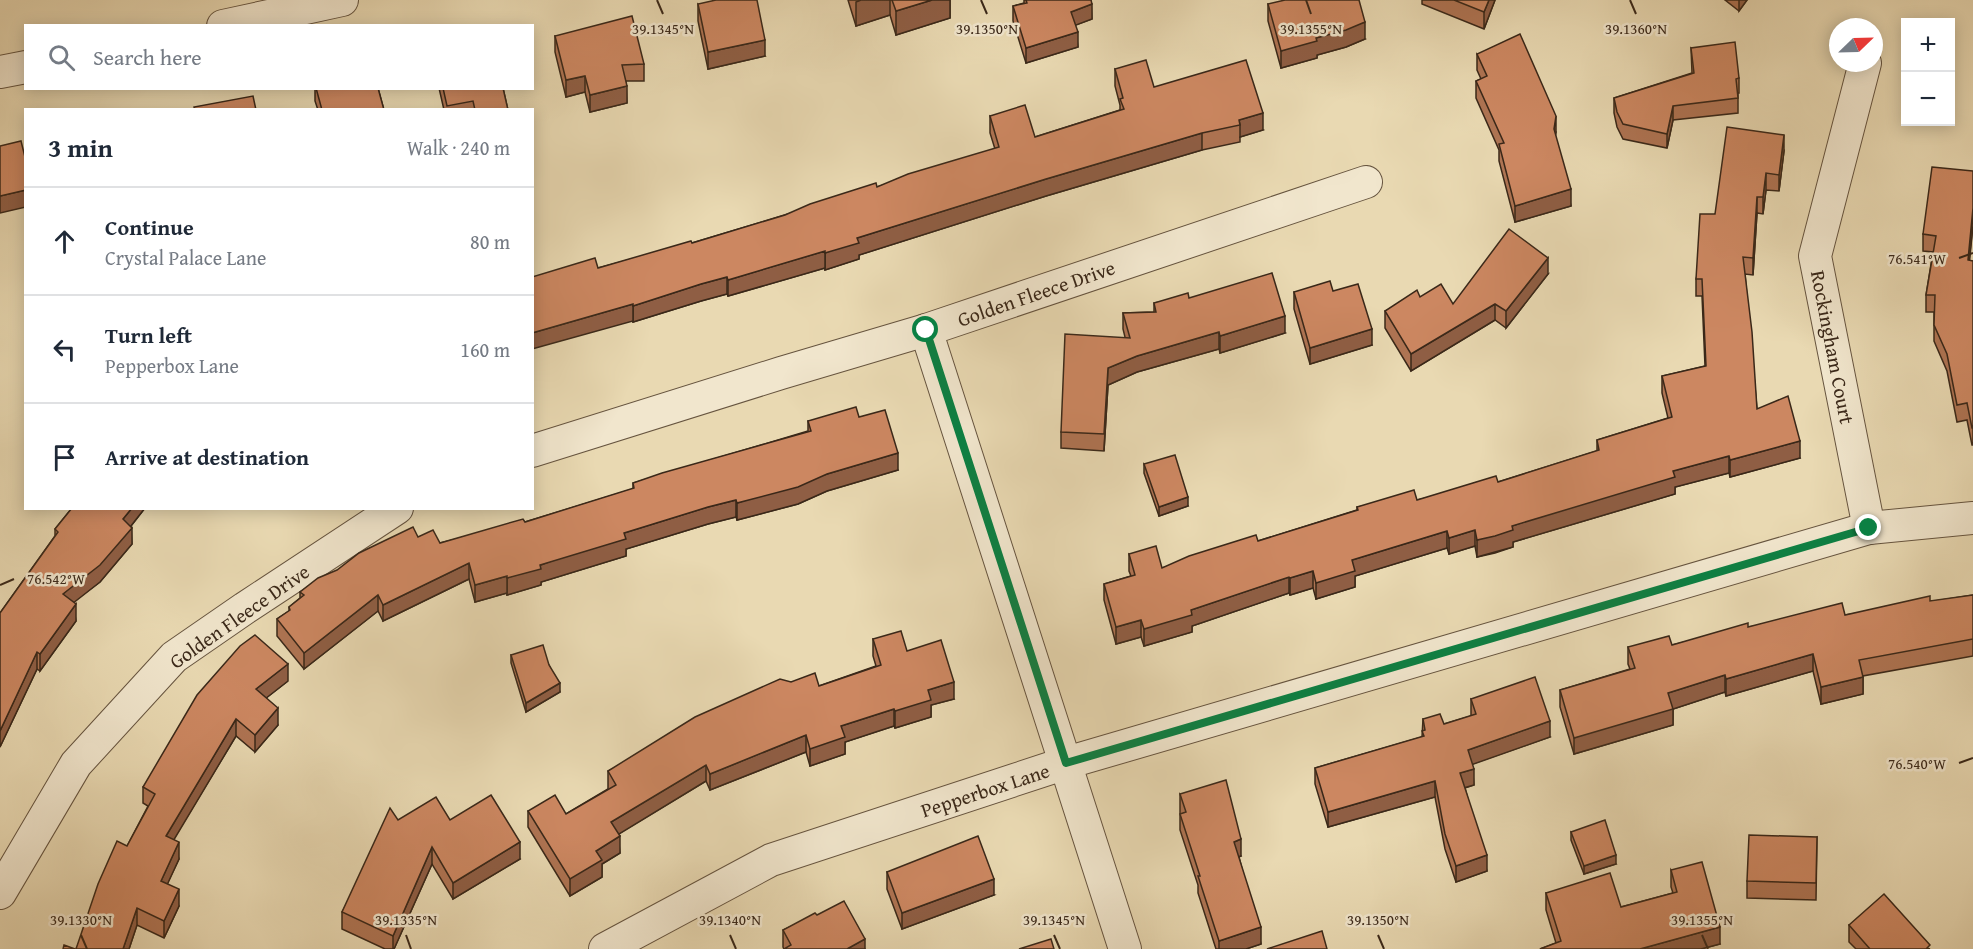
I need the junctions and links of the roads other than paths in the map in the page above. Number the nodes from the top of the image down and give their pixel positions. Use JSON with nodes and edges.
{"nodes":[{"id":1,"x":342,"y":0,"type":"edge"},
{"id":2,"x":225,"y":17,"type":"edge"},
{"id":3,"x":24,"y":67,"type":"edge"},
{"id":4,"x":0,"y":72,"type":"edge"},
{"id":5,"x":1863,"y":72,"type":"edge"},
{"id":6,"x":1366,"y":182,"type":"dead end"},
{"id":7,"x":926,"y":330,"type":"junction"},
{"id":8,"x":534,"y":450,"type":"edge"},
{"id":9,"x":394,"y":510,"type":"edge"},
{"id":10,"x":1973,"y":518,"type":"edge"},
{"id":11,"x":1869,"y":528,"type":"junction"},
{"id":12,"x":1066,"y":763,"type":"junction"},
{"id":13,"x":4,"y":878,"type":"edge"},
{"id":14,"x":605,"y":949,"type":"edge"},
{"id":15,"x":1125,"y":949,"type":"edge"}],
"edges":[{"from":1,"to":2,"type":"street"},
{"from":3,"to":4,"type":"street"},
{"from":5,"to":11,"type":"street","name":"Rockingham Court"},
{"from":6,"to":7,"type":"street","name":"Golden Fleece Drive"},
{"from":7,"to":8,"type":"street","name":"Golden Fleece Drive"},
{"from":7,"to":12,"type":"street"},
{"from":9,"to":13,"type":"street","name":"Golden Fleece Drive"},
{"from":10,"to":11,"type":"street","name":"Pepperbox Lane"},
{"from":11,"to":12,"type":"street","name":"Pepperbox Lane"},
{"from":12,"to":14,"type":"street","name":"Pepperbox Lane"},
{"from":12,"to":15,"type":"street"}]}
